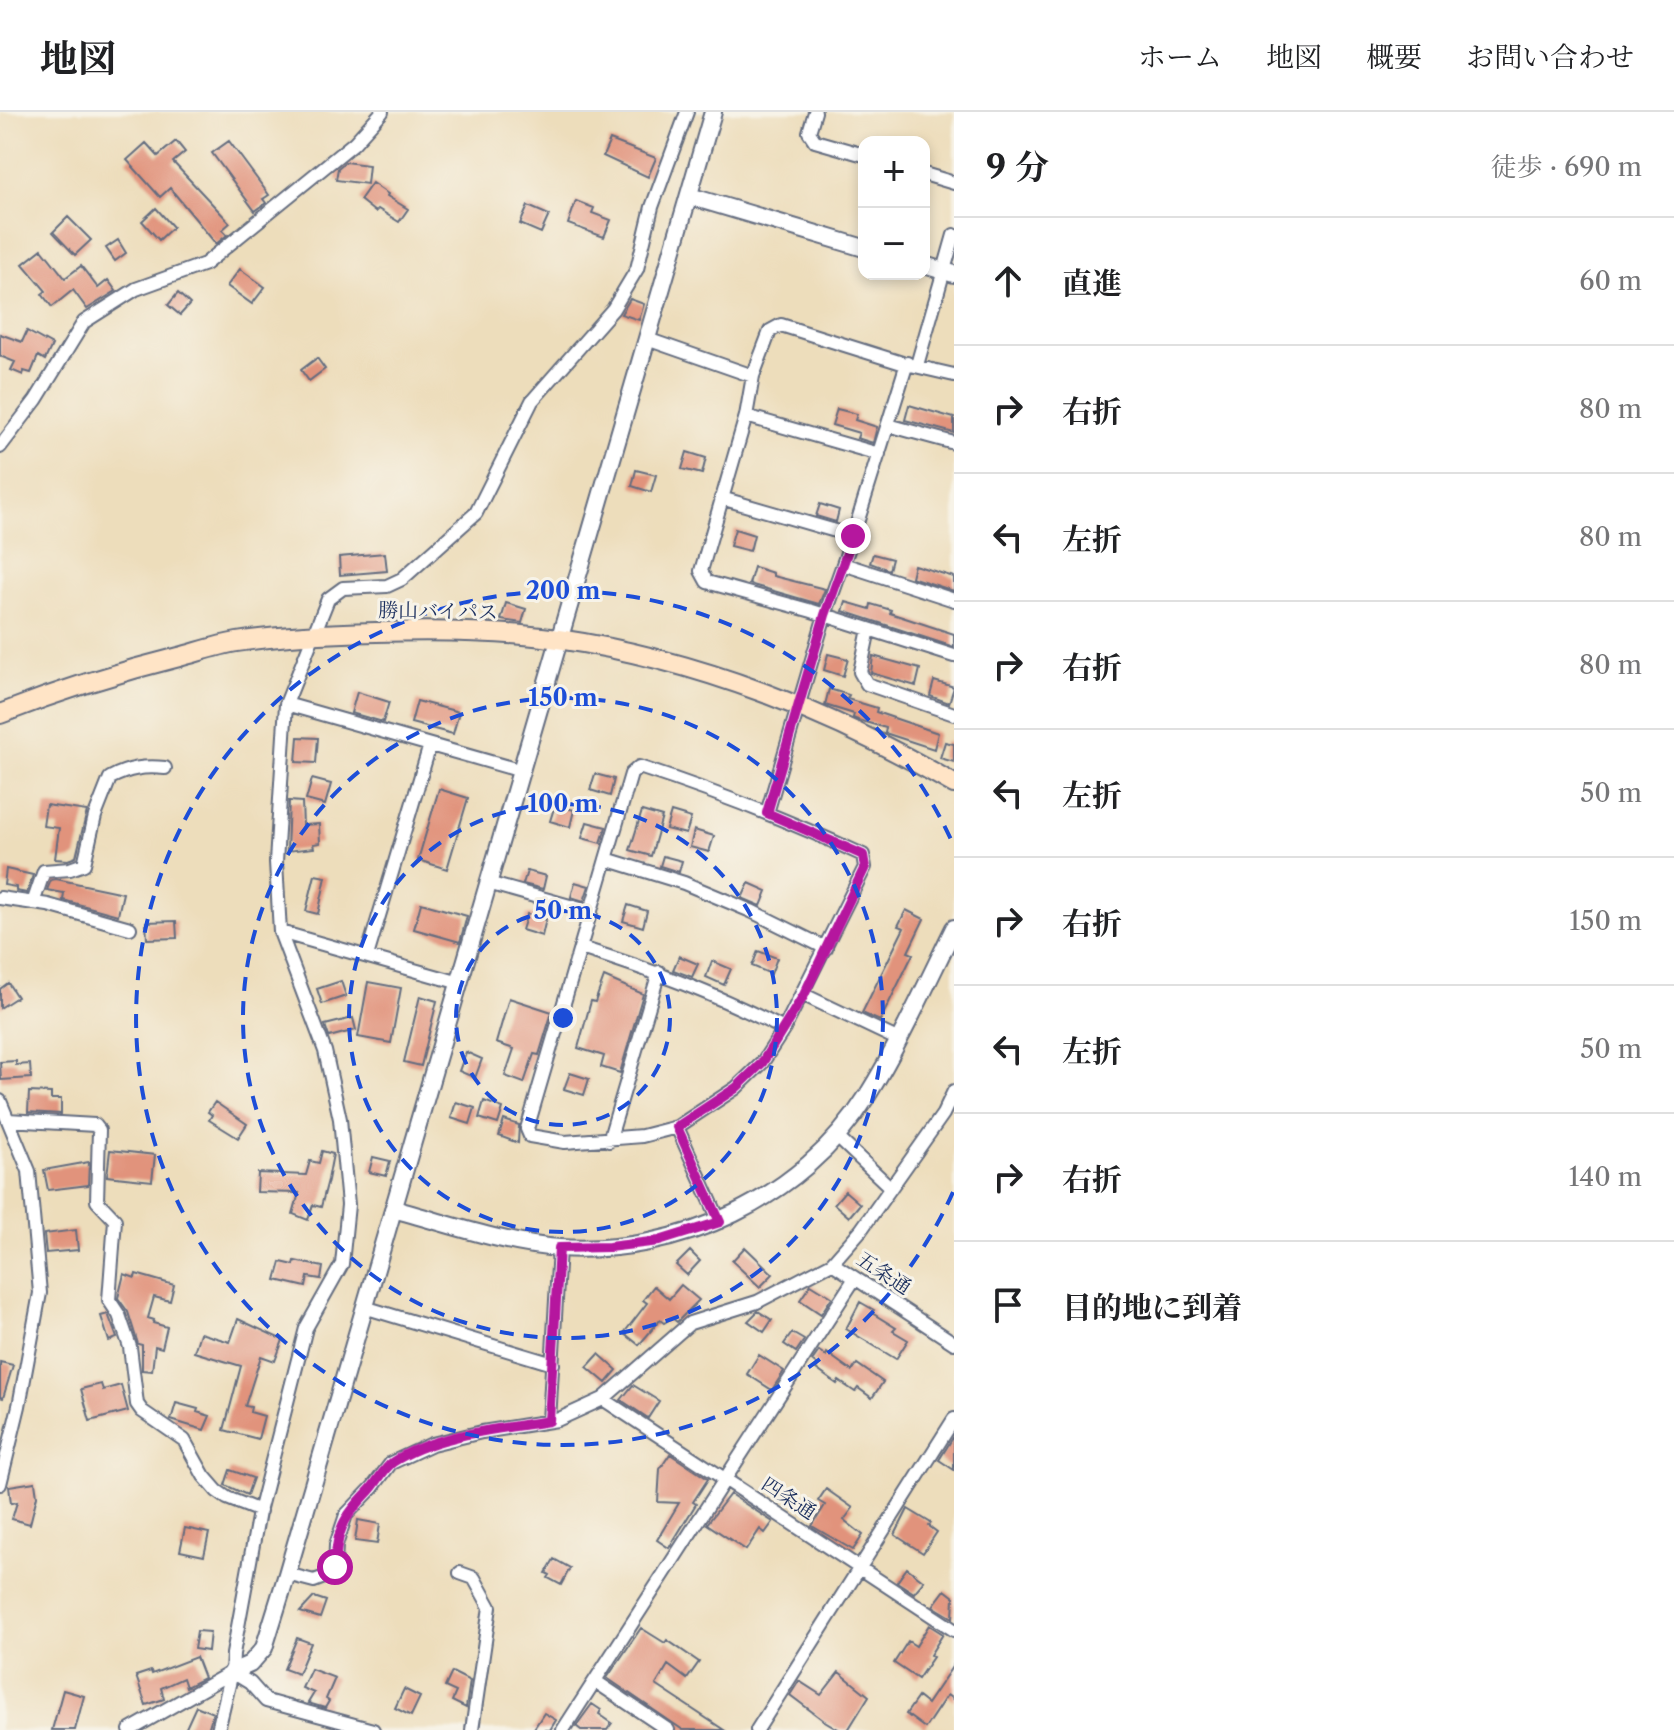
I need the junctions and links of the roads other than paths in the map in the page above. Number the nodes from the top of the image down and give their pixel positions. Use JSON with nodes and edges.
{"nodes":[{"id":1,"x":382,"y":112,"type":"edge"},
{"id":2,"x":687,"y":112,"type":"edge"},
{"id":3,"x":713,"y":112,"type":"edge"},
{"id":4,"x":815,"y":112,"type":"edge"},
{"id":5,"x":858,"y":153,"type":"edge"},
{"id":6,"x":930,"y":176,"type":"edge"},
{"id":7,"x":954,"y":183,"type":"edge"},
{"id":8,"x":689,"y":196,"type":"junction"},
{"id":9,"x":954,"y":235,"type":"edge"},
{"id":10,"x":858,"y":246,"type":"edge"},
{"id":11,"x":949,"y":273,"type":"edge"},
{"id":12,"x":647,"y":339,"type":"junction"},
{"id":13,"x":912,"y":364,"type":"junction"},
{"id":14,"x":954,"y":375,"type":"edge"},
{"id":15,"x":753,"y":376,"type":"junction"},
{"id":16,"x":746,"y":416,"type":"junction"},
{"id":17,"x":888,"y":425,"type":"junction"},
{"id":18,"x":954,"y":443,"type":"edge"},
{"id":19,"x":0,"y":447,"type":"edge"},
{"id":20,"x":879,"y":454,"type":"junction"},
{"id":21,"x":721,"y":498,"type":"junction"},
{"id":22,"x":853,"y":536,"type":"junction"},
{"id":23,"x":843,"y":564,"type":"junction"},
{"id":24,"x":954,"y":600,"type":"edge"},
{"id":25,"x":825,"y":615,"type":"junction"},
{"id":26,"x":869,"y":629,"type":"junction"},
{"id":27,"x":314,"y":633,"type":"junction"},
{"id":28,"x":559,"y":640,"type":"junction"},
{"id":29,"x":954,"y":656,"type":"edge"},
{"id":30,"x":286,"y":704,"type":"junction"},
{"id":31,"x":798,"y":706,"type":"junction"},
{"id":32,"x":0,"y":714,"type":"edge"},
{"id":33,"x":954,"y":714,"type":"edge"},
{"id":34,"x":430,"y":745,"type":"junction"},
{"id":35,"x":165,"y":768,"type":"dead end"},
{"id":36,"x":522,"y":771,"type":"junction"},
{"id":37,"x":954,"y":784,"type":"edge"},
{"id":38,"x":767,"y":813,"type":"junction"},
{"id":39,"x":606,"y":859,"type":"junction"},
{"id":40,"x":488,"y":883,"type":"junction"},
{"id":41,"x":0,"y":898,"type":"edge"},
{"id":42,"x":33,"y":903,"type":"junction"},
{"id":43,"x":591,"y":912,"type":"junction"},
{"id":44,"x":130,"y":928,"type":"dead end"},
{"id":45,"x":954,"y":928,"type":"edge"},
{"id":46,"x":280,"y":932,"type":"junction"},
{"id":47,"x":581,"y":948,"type":"junction"},
{"id":48,"x":826,"y":948,"type":"junction"},
{"id":49,"x":367,"y":956,"type":"junction"},
{"id":50,"x":659,"y":972,"type":"junction"},
{"id":51,"x":460,"y":983,"type":"junction"},
{"id":52,"x":804,"y":995,"type":"junction"},
{"id":53,"x":784,"y":1029,"type":"junction"},
{"id":54,"x":899,"y":1040,"type":"junction"},
{"id":55,"x":954,"y":1091,"type":"edge"},
{"id":56,"x":0,"y":1101,"type":"edge"},
{"id":57,"x":8,"y":1120,"type":"junction"},
{"id":58,"x":677,"y":1127,"type":"junction"},
{"id":59,"x":836,"y":1136,"type":"junction"},
{"id":60,"x":609,"y":1141,"type":"junction"},
{"id":61,"x":891,"y":1188,"type":"junction"},
{"id":62,"x":393,"y":1209,"type":"junction"},
{"id":63,"x":720,"y":1222,"type":"junction"},
{"id":64,"x":559,"y":1248,"type":"junction"},
{"id":65,"x":832,"y":1263,"type":"junction"},
{"id":66,"x":855,"y":1278,"type":"junction"},
{"id":67,"x":364,"y":1307,"type":"junction"},
{"id":68,"x":954,"y":1343,"type":"edge"},
{"id":69,"x":553,"y":1364,"type":"junction"},
{"id":70,"x":603,"y":1399,"type":"junction"},
{"id":71,"x":954,"y":1419,"type":"edge"},
{"id":72,"x":549,"y":1421,"type":"junction"},
{"id":73,"x":725,"y":1479,"type":"junction"},
{"id":74,"x":0,"y":1484,"type":"edge"},
{"id":75,"x":260,"y":1511,"type":"junction"},
{"id":76,"x":861,"y":1569,"type":"junction"},
{"id":77,"x":460,"y":1573,"type":"dead end"},
{"id":78,"x":287,"y":1574,"type":"junction"},
{"id":79,"x":954,"y":1630,"type":"edge"},
{"id":80,"x":232,"y":1672,"type":"junction"},
{"id":81,"x":595,"y":1681,"type":"junction"},
{"id":82,"x":130,"y":1730,"type":"edge"},
{"id":83,"x":218,"y":1730,"type":"edge"},
{"id":84,"x":373,"y":1730,"type":"edge"},
{"id":85,"x":472,"y":1730,"type":"edge"},
{"id":86,"x":563,"y":1730,"type":"edge"},
{"id":87,"x":668,"y":1730,"type":"edge"},
{"id":88,"x":757,"y":1730,"type":"edge"}],
"edges":[{"from":1,"to":19,"type":"street"},
{"from":2,"to":27,"type":"street"},
{"from":3,"to":8,"type":"street"},
{"from":4,"to":5,"type":"street"},
{"from":6,"to":7,"type":"street"},
{"from":8,"to":10,"type":"street"},
{"from":8,"to":12,"type":"street"},
{"from":9,"to":11,"type":"street"},
{"from":11,"to":13,"type":"street"},
{"from":12,"to":15,"type":"street"},
{"from":12,"to":28,"type":"street"},
{"from":13,"to":14,"type":"street"},
{"from":13,"to":15,"type":"street"},
{"from":13,"to":17,"type":"street"},
{"from":15,"to":16,"type":"street"},
{"from":16,"to":20,"type":"street"},
{"from":16,"to":21,"type":"street"},
{"from":17,"to":18,"type":"street"},
{"from":17,"to":20,"type":"street"},
{"from":20,"to":22,"type":"street"},
{"from":21,"to":22,"type":"street"},
{"from":21,"to":25,"type":"street"},
{"from":22,"to":23,"type":"street"},
{"from":23,"to":24,"type":"street"},
{"from":23,"to":25,"type":"street"},
{"from":25,"to":26,"type":"street"},
{"from":25,"to":31,"type":"street"},
{"from":26,"to":29,"type":"street"},
{"from":26,"to":33,"type":"street"},
{"from":27,"to":28,"type":"main road","name":"勝山バイパス"},
{"from":27,"to":30,"type":"street"},
{"from":27,"to":32,"type":"main road","name":"勝山バイパス"},
{"from":28,"to":31,"type":"main road","name":"勝山バイパス"},
{"from":28,"to":36,"type":"street"},
{"from":30,"to":34,"type":"street"},
{"from":30,"to":46,"type":"street"},
{"from":31,"to":37,"type":"main road","name":"勝山バイパス"},
{"from":31,"to":38,"type":"street"},
{"from":34,"to":36,"type":"street"},
{"from":34,"to":49,"type":"street"},
{"from":35,"to":42,"type":"street"},
{"from":36,"to":40,"type":"street"},
{"from":38,"to":39,"type":"street"},
{"from":38,"to":48,"type":"street"},
{"from":39,"to":43,"type":"street"},
{"from":39,"to":48,"type":"street"},
{"from":40,"to":43,"type":"street"},
{"from":40,"to":51,"type":"street"},
{"from":41,"to":42,"type":"street"},
{"from":42,"to":44,"type":"street"},
{"from":43,"to":47,"type":"street"},
{"from":45,"to":54,"type":"street"},
{"from":46,"to":49,"type":"street"},
{"from":46,"to":75,"type":"street"},
{"from":47,"to":50,"type":"street"},
{"from":47,"to":60,"type":"street"},
{"from":48,"to":52,"type":"street"},
{"from":49,"to":51,"type":"street"},
{"from":50,"to":53,"type":"street"},
{"from":50,"to":60,"type":"street"},
{"from":51,"to":62,"type":"street"},
{"from":52,"to":53,"type":"street"},
{"from":52,"to":54,"type":"street"},
{"from":53,"to":58,"type":"street"},
{"from":54,"to":59,"type":"street"},
{"from":55,"to":61,"type":"street"},
{"from":56,"to":57,"type":"street"},
{"from":57,"to":74,"type":"street"},
{"from":57,"to":75,"type":"street"},
{"from":58,"to":60,"type":"street"},
{"from":58,"to":63,"type":"street"},
{"from":59,"to":61,"type":"street"},
{"from":59,"to":63,"type":"street"},
{"from":61,"to":65,"type":"street"},
{"from":62,"to":64,"type":"street"},
{"from":62,"to":67,"type":"street"},
{"from":63,"to":64,"type":"street"},
{"from":64,"to":69,"type":"street"},
{"from":65,"to":66,"type":"street","name":"五条通"},
{"from":65,"to":70,"type":"street"},
{"from":66,"to":68,"type":"street","name":"五条通"},
{"from":66,"to":73,"type":"street"},
{"from":67,"to":69,"type":"street"},
{"from":67,"to":78,"type":"street"},
{"from":69,"to":72,"type":"street"},
{"from":70,"to":72,"type":"street"},
{"from":70,"to":73,"type":"street","name":"四条通"},
{"from":71,"to":76,"type":"street"},
{"from":72,"to":78,"type":"street"},
{"from":73,"to":76,"type":"street","name":"四条通"},
{"from":73,"to":81,"type":"street"},
{"from":75,"to":80,"type":"street"},
{"from":76,"to":79,"type":"street","name":"四条通"},
{"from":76,"to":88,"type":"street"},
{"from":77,"to":85,"type":"street"},
{"from":78,"to":80,"type":"street"},
{"from":80,"to":82,"type":"street"},
{"from":80,"to":83,"type":"street"},
{"from":80,"to":84,"type":"street"},
{"from":81,"to":86,"type":"street"},
{"from":81,"to":87,"type":"street"}]}
